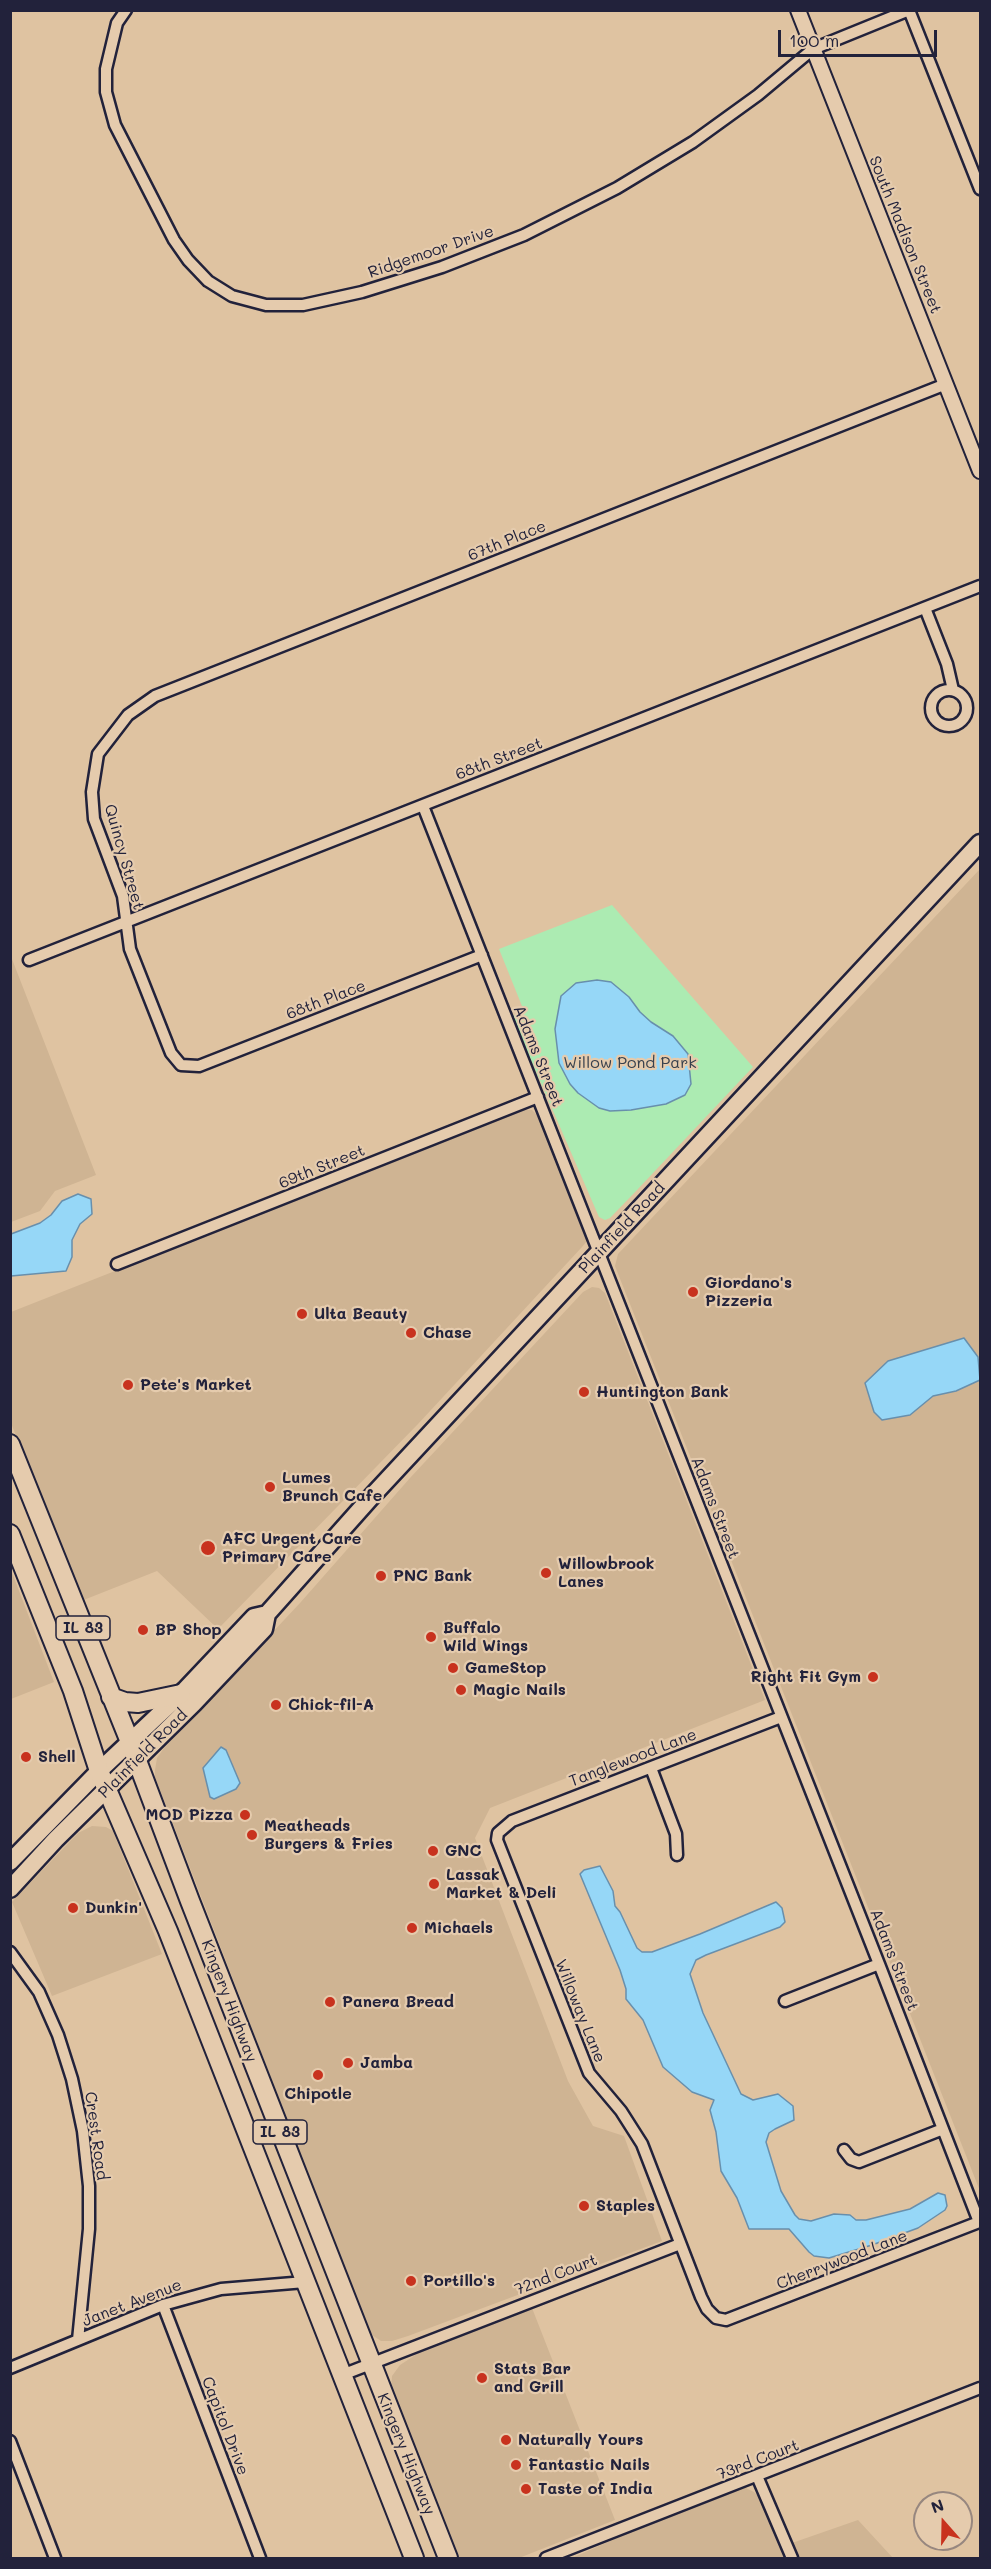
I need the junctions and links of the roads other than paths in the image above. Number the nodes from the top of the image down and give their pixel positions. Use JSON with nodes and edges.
{"nodes":[{"id":1,"x":126,"y":10,"type":"edge"},
{"id":2,"x":798,"y":10,"type":"edge"},
{"id":3,"x":909,"y":10,"type":"edge"},
{"id":4,"x":813,"y":49,"type":"junction"},
{"id":5,"x":981,"y":189,"type":"edge"},
{"id":6,"x":946,"y":384,"type":"junction"},
{"id":7,"x":981,"y":471,"type":"edge"},
{"id":8,"x":981,"y":586,"type":"edge"},
{"id":9,"x":925,"y":608,"type":"junction"},
{"id":10,"x":953,"y":690,"type":"dead end"},
{"id":11,"x":98,"y":754,"type":"joint"},
{"id":12,"x":423,"y":806,"type":"junction"},
{"id":13,"x":981,"y":843,"type":"edge"},
{"id":14,"x":126,"y":922,"type":"junction"},
{"id":15,"x":482,"y":956,"type":"junction"},
{"id":16,"x":29,"y":960,"type":"dead end"},
{"id":17,"x":181,"y":1065,"type":"joint"},
{"id":18,"x":538,"y":1097,"type":"junction"},
{"id":19,"x":598,"y":1253,"type":"junction"},
{"id":20,"x":117,"y":1264,"type":"dead end"},
{"id":21,"x":10,"y":1444,"type":"edge"},
{"id":22,"x":10,"y":1534,"type":"edge"},
{"id":23,"x":267,"y":1614,"type":"junction"},
{"id":24,"x":181,"y":1694,"type":"junction"},
{"id":25,"x":111,"y":1697,"type":"junction"},
{"id":26,"x":781,"y":1717,"type":"junction"},
{"id":27,"x":130,"y":1742,"type":"junction"},
{"id":28,"x":137,"y":1761,"type":"junction"},
{"id":29,"x":651,"y":1768,"type":"junction"},
{"id":30,"x":99,"y":1771,"type":"junction"},
{"id":31,"x":107,"y":1791,"type":"junction"},
{"id":32,"x":498,"y":1833,"type":"joint"},
{"id":33,"x":677,"y":1855,"type":"dead end"},
{"id":34,"x":10,"y":1862,"type":"edge"},
{"id":35,"x":10,"y":1889,"type":"edge"},
{"id":36,"x":10,"y":1952,"type":"edge"},
{"id":37,"x":879,"y":1964,"type":"junction"},
{"id":38,"x":785,"y":2001,"type":"dead end"},
{"id":39,"x":943,"y":2129,"type":"junction"},
{"id":40,"x":844,"y":2150,"type":"dead end"},
{"id":41,"x":979,"y":2222,"type":"joint"},
{"id":42,"x":680,"y":2244,"type":"junction"},
{"id":43,"x":305,"y":2282,"type":"junction"},
{"id":44,"x":163,"y":2305,"type":"junction"},
{"id":45,"x":716,"y":2318,"type":"joint"},
{"id":46,"x":78,"y":2340,"type":"junction"},
{"id":47,"x":370,"y":2363,"type":"junction"},
{"id":48,"x":10,"y":2368,"type":"edge"},
{"id":49,"x":342,"y":2374,"type":"junction"},
{"id":50,"x":981,"y":2388,"type":"edge"},
{"id":51,"x":10,"y":2441,"type":"edge"},
{"id":52,"x":757,"y":2476,"type":"junction"},
{"id":53,"x":55,"y":2559,"type":"edge"},
{"id":54,"x":260,"y":2559,"type":"edge"},
{"id":55,"x":414,"y":2559,"type":"edge"},
{"id":56,"x":448,"y":2559,"type":"edge"},
{"id":57,"x":546,"y":2559,"type":"edge"},
{"id":58,"x":792,"y":2559,"type":"edge"}],
"edges":[{"from":1,"to":4,"type":"street","name":"Ridgemoor Drive"},
{"from":2,"to":4,"type":"street","name":"South Madison Street"},
{"from":3,"to":4,"type":"street","name":"Ridgemoor Drive"},
{"from":3,"to":5,"type":"street"},
{"from":4,"to":6,"type":"street","name":"South Madison Street"},
{"from":6,"to":7,"type":"street","name":"South Madison Street"},
{"from":6,"to":11,"type":"street","name":"67th Place"},
{"from":8,"to":9,"type":"street","name":"68th Street"},
{"from":9,"to":10,"type":"street"},
{"from":9,"to":12,"type":"street","name":"68th Street"},
{"from":11,"to":14,"type":"street","name":"Quincy Street"},
{"from":12,"to":14,"type":"street","name":"68th Street"},
{"from":12,"to":15,"type":"street","name":"Adams Street"},
{"from":13,"to":19,"type":"main road","name":"Plainfield Road"},
{"from":14,"to":16,"type":"street","name":"68th Street"},
{"from":14,"to":17,"type":"street","name":"Quincy Street"},
{"from":15,"to":17,"type":"street","name":"68th Place"},
{"from":15,"to":18,"type":"street","name":"Adams Street"},
{"from":18,"to":19,"type":"street","name":"Adams Street"},
{"from":18,"to":20,"type":"street","name":"69th Street"},
{"from":19,"to":23,"type":"main road","name":"Plainfield Road"},
{"from":19,"to":26,"type":"street","name":"Adams Street"},
{"from":21,"to":25,"type":"highway","name":"Kingery Highway","number":"IL 83"},
{"from":22,"to":30,"type":"highway","name":"Kingery Highway","number":"IL 83"},
{"from":23,"to":24,"type":"main road","name":"Plainfield Road"},
{"from":23,"to":28,"type":"main road","name":"Plainfield Road"},
{"from":24,"to":25,"type":"highway"},
{"from":24,"to":27,"type":"main road","name":"Plainfield Road"},
{"from":25,"to":27,"type":"highway","name":"Kingery Highway","number":"IL 83"},
{"from":26,"to":29,"type":"street","name":"Tanglewood Lane"},
{"from":26,"to":37,"type":"street","name":"Adams Street"},
{"from":27,"to":28,"type":"highway","name":"Kingery Highway","number":"IL 83"},
{"from":27,"to":30,"type":"main road","name":"Plainfield Road"},
{"from":28,"to":31,"type":"main road","name":"Plainfield Road"},
{"from":28,"to":47,"type":"highway","name":"Kingery Highway","number":"IL 83"},
{"from":29,"to":32,"type":"street","name":"Tanglewood Lane"},
{"from":29,"to":33,"type":"street"},
{"from":30,"to":31,"type":"highway","name":"Kingery Highway","number":"IL 83"},
{"from":30,"to":34,"type":"main road","name":"Plainfield Road"},
{"from":31,"to":35,"type":"main road","name":"Plainfield Road"},
{"from":31,"to":43,"type":"highway","name":"Kingery Highway","number":"IL 83"},
{"from":32,"to":42,"type":"street","name":"Willoway Lane"},
{"from":36,"to":46,"type":"street","name":"Crest Road"},
{"from":37,"to":38,"type":"street"},
{"from":37,"to":39,"type":"street","name":"Adams Street"},
{"from":39,"to":40,"type":"street"},
{"from":39,"to":41,"type":"street","name":"Adams Street"},
{"from":41,"to":45,"type":"street","name":"Cherrywood Lane"},
{"from":42,"to":45,"type":"street","name":"Willoway Lane"},
{"from":42,"to":47,"type":"street","name":"72nd Court"},
{"from":43,"to":44,"type":"street","name":"Janet Avenue"},
{"from":43,"to":49,"type":"highway","name":"Kingery Highway","number":"IL 83"},
{"from":44,"to":46,"type":"street","name":"Janet Avenue"},
{"from":44,"to":54,"type":"street","name":"Capitol Drive"},
{"from":46,"to":48,"type":"street","name":"Janet Avenue"},
{"from":47,"to":49,"type":"street","name":"72nd Court"},
{"from":47,"to":56,"type":"highway","name":"Kingery Highway","number":"IL 83"},
{"from":49,"to":55,"type":"highway","name":"Kingery Highway","number":"IL 83"},
{"from":50,"to":52,"type":"street","name":"73rd Court"},
{"from":51,"to":53,"type":"street"},
{"from":52,"to":57,"type":"street","name":"73rd Court"},
{"from":52,"to":58,"type":"street"}]}
